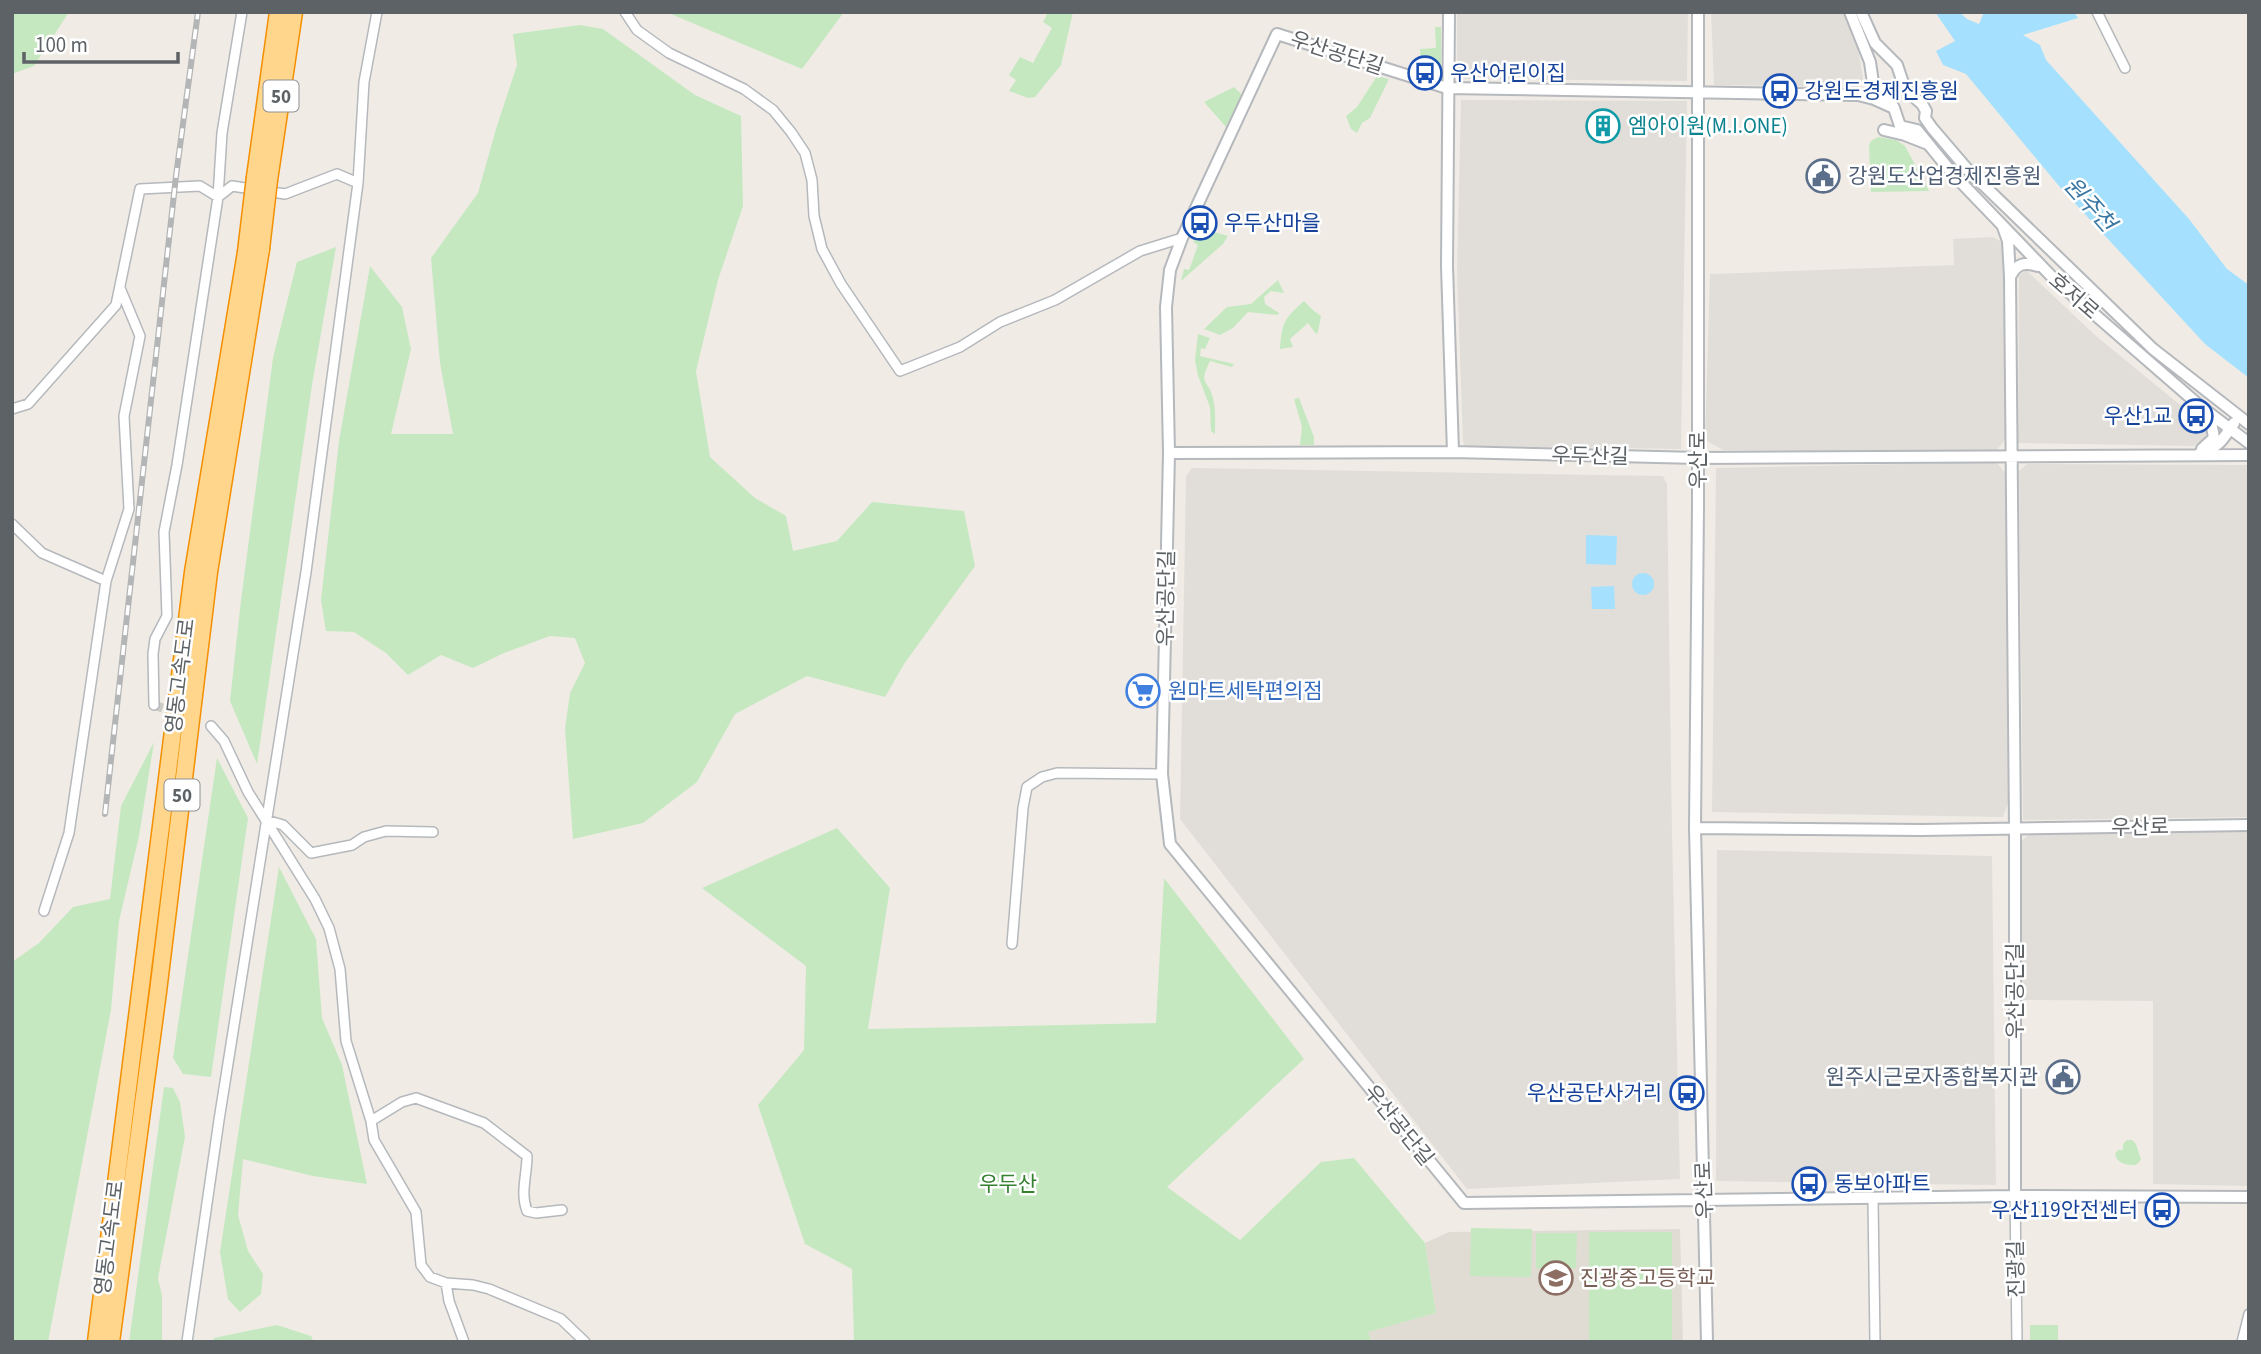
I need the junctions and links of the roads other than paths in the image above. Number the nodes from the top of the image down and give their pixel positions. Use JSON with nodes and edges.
{"nodes":[{"id":1,"x":242,"y":12,"type":"edge"},
{"id":2,"x":278,"y":12,"type":"edge"},
{"id":3,"x":293,"y":12,"type":"edge"},
{"id":4,"x":377,"y":12,"type":"edge"},
{"id":5,"x":625,"y":12,"type":"edge"},
{"id":6,"x":1449,"y":12,"type":"edge"},
{"id":7,"x":1698,"y":12,"type":"edge"},
{"id":8,"x":1850,"y":12,"type":"edge"},
{"id":9,"x":1861,"y":12,"type":"edge"},
{"id":10,"x":2096,"y":12,"type":"edge"},
{"id":11,"x":1886,"y":57,"type":"junction"},
{"id":12,"x":1870,"y":62,"type":"junction"},
{"id":13,"x":2125,"y":68,"type":"dead end"},
{"id":14,"x":1872,"y":83,"type":"junction"},
{"id":15,"x":1447,"y":88,"type":"junction"},
{"id":16,"x":1699,"y":93,"type":"junction"},
{"id":17,"x":1858,"y":95,"type":"junction"},
{"id":18,"x":1894,"y":108,"type":"junction"},
{"id":19,"x":1925,"y":118,"type":"junction"},
{"id":20,"x":1903,"y":128,"type":"junction"},
{"id":21,"x":1917,"y":130,"type":"junction"},
{"id":22,"x":1930,"y":145,"type":"junction"},
{"id":23,"x":262,"y":179,"type":"junction"},
{"id":24,"x":358,"y":183,"type":"junction"},
{"id":25,"x":218,"y":197,"type":"junction"},
{"id":26,"x":2003,"y":227,"type":"junction"},
{"id":27,"x":2035,"y":236,"type":"junction"},
{"id":28,"x":1182,"y":239,"type":"junction"},
{"id":29,"x":2022,"y":247,"type":"junction"},
{"id":30,"x":254,"y":251,"type":"junction"},
{"id":31,"x":2040,"y":266,"type":"junction"},
{"id":32,"x":2010,"y":277,"type":"junction"},
{"id":33,"x":120,"y":288,"type":"junction"},
{"id":34,"x":12,"y":409,"type":"edge"},
{"id":35,"x":2209,"y":414,"type":"junction"},
{"id":36,"x":2239,"y":416,"type":"junction"},
{"id":37,"x":2249,"y":424,"type":"edge"},
{"id":38,"x":2230,"y":429,"type":"junction"},
{"id":39,"x":2249,"y":443,"type":"edge"},
{"id":40,"x":1453,"y":452,"type":"junction"},
{"id":41,"x":1169,"y":453,"type":"junction"},
{"id":42,"x":2249,"y":455,"type":"edge"},
{"id":43,"x":2191,"y":457,"type":"junction"},
{"id":44,"x":1698,"y":458,"type":"junction"},
{"id":45,"x":2011,"y":458,"type":"junction"},
{"id":46,"x":12,"y":524,"type":"edge"},
{"id":47,"x":106,"y":581,"type":"junction"},
{"id":48,"x":155,"y":705,"type":"dead end"},
{"id":49,"x":211,"y":726,"type":"dead end"},
{"id":50,"x":1162,"y":774,"type":"junction"},
{"id":51,"x":267,"y":820,"type":"junction"},
{"id":52,"x":2249,"y":825,"type":"edge"},
{"id":53,"x":1695,"y":828,"type":"junction"},
{"id":54,"x":2015,"y":829,"type":"junction"},
{"id":55,"x":433,"y":832,"type":"dead end"},
{"id":56,"x":44,"y":911,"type":"dead end"},
{"id":57,"x":1012,"y":944,"type":"dead end"},
{"id":58,"x":371,"y":1121,"type":"junction"},
{"id":59,"x":2015,"y":1196,"type":"junction"},
{"id":60,"x":2249,"y":1197,"type":"edge"},
{"id":61,"x":1705,"y":1199,"type":"junction"},
{"id":62,"x":1873,"y":1199,"type":"junction"},
{"id":63,"x":562,"y":1210,"type":"dead end"},
{"id":64,"x":446,"y":1283,"type":"junction"},
{"id":65,"x":2249,"y":1314,"type":"edge"},
{"id":66,"x":96,"y":1342,"type":"edge"},
{"id":67,"x":111,"y":1342,"type":"edge"},
{"id":68,"x":187,"y":1342,"type":"edge"},
{"id":69,"x":464,"y":1342,"type":"edge"},
{"id":70,"x":585,"y":1342,"type":"edge"},
{"id":71,"x":1707,"y":1342,"type":"edge"},
{"id":72,"x":1875,"y":1342,"type":"edge"},
{"id":73,"x":2017,"y":1342,"type":"edge"},
{"id":74,"x":2242,"y":1342,"type":"edge"}],
"edges":[{"from":1,"to":25,"type":"street"},
{"from":2,"to":23,"type":"highway","name":"영동고속도로","number":"50"},
{"from":3,"to":23,"type":"highway","name":"영동고속도로","number":"50"},
{"from":4,"to":24,"type":"street"},
{"from":5,"to":28,"type":"street"},
{"from":6,"to":15,"type":"street"},
{"from":7,"to":16,"type":"street","name":"우산로"},
{"from":8,"to":12,"type":"street"},
{"from":9,"to":11,"type":"street","name":"호저로"},
{"from":10,"to":13,"type":"street"},
{"from":11,"to":12,"type":"street"},
{"from":11,"to":19,"type":"street","name":"호저로"},
{"from":12,"to":14,"type":"street"},
{"from":14,"to":17,"type":"street"},
{"from":14,"to":18,"type":"street"},
{"from":15,"to":16,"type":"street","name":"우산공단길"},
{"from":15,"to":28,"type":"street","name":"우산공단길"},
{"from":15,"to":40,"type":"street"},
{"from":16,"to":17,"type":"street","name":"우산공단길"},
{"from":16,"to":44,"type":"street","name":"우산로"},
{"from":17,"to":18,"type":"street","name":"우산공단길"},
{"from":18,"to":20,"type":"street"},
{"from":19,"to":21,"type":"street"},
{"from":19,"to":27,"type":"street","name":"호저로"},
{"from":20,"to":21,"type":"street"},
{"from":20,"to":22,"type":"street"},
{"from":21,"to":22,"type":"street","name":"호저로"},
{"from":22,"to":26,"type":"street","name":"호저로"},
{"from":23,"to":30,"type":"highway","name":"영동고속도로","number":"50","bridge":true},
{"from":24,"to":25,"type":"street"},
{"from":24,"to":51,"type":"street"},
{"from":25,"to":33,"type":"street"},
{"from":25,"to":48,"type":"street"},
{"from":26,"to":29,"type":"street","name":"호저로"},
{"from":26,"to":32,"type":"street"},
{"from":27,"to":29,"type":"street"},
{"from":27,"to":36,"type":"street","name":"호저로"},
{"from":28,"to":41,"type":"street","name":"우산공단길"},
{"from":29,"to":31,"type":"street","name":"호저로"},
{"from":30,"to":66,"type":"highway","name":"영동고속도로","number":"50"},
{"from":30,"to":67,"type":"highway","name":"영동고속도로","number":"50"},
{"from":31,"to":32,"type":"street"},
{"from":31,"to":35,"type":"street","name":"호저로"},
{"from":32,"to":45,"type":"street"},
{"from":33,"to":34,"type":"street"},
{"from":33,"to":47,"type":"street"},
{"from":35,"to":38,"type":"street","name":"호저로"},
{"from":35,"to":43,"type":"street"},
{"from":36,"to":37,"type":"street","name":"호저로"},
{"from":36,"to":38,"type":"street"},
{"from":38,"to":39,"type":"street","name":"호저로"},
{"from":38,"to":43,"type":"street"},
{"from":40,"to":41,"type":"street","name":"우두산길"},
{"from":40,"to":44,"type":"street","name":"우두산길"},
{"from":41,"to":50,"type":"street","name":"우산공단길"},
{"from":42,"to":43,"type":"street","name":"우두산길"},
{"from":43,"to":45,"type":"street","name":"우두산길"},
{"from":44,"to":45,"type":"street","name":"우두산길"},
{"from":44,"to":53,"type":"street","name":"우산로"},
{"from":45,"to":54,"type":"street"},
{"from":46,"to":47,"type":"street"},
{"from":47,"to":56,"type":"street"},
{"from":49,"to":51,"type":"street"},
{"from":50,"to":57,"type":"street"},
{"from":50,"to":61,"type":"street","name":"우산공단길"},
{"from":51,"to":55,"type":"street"},
{"from":51,"to":58,"type":"street"},
{"from":51,"to":68,"type":"street"},
{"from":52,"to":54,"type":"street","name":"우산로"},
{"from":53,"to":54,"type":"street","name":"우산로"},
{"from":53,"to":61,"type":"street","name":"우산로"},
{"from":54,"to":59,"type":"street","name":"우산공단길"},
{"from":58,"to":63,"type":"street"},
{"from":58,"to":64,"type":"street"},
{"from":59,"to":60,"type":"street","name":"우산공단길"},
{"from":59,"to":62,"type":"street","name":"우산공단길"},
{"from":59,"to":73,"type":"street","name":"진광길"},
{"from":61,"to":62,"type":"street","name":"우산공단길"},
{"from":61,"to":71,"type":"street","name":"우산로"},
{"from":62,"to":72,"type":"street"},
{"from":64,"to":69,"type":"street"},
{"from":64,"to":70,"type":"street"},
{"from":65,"to":74,"type":"street"}]}
